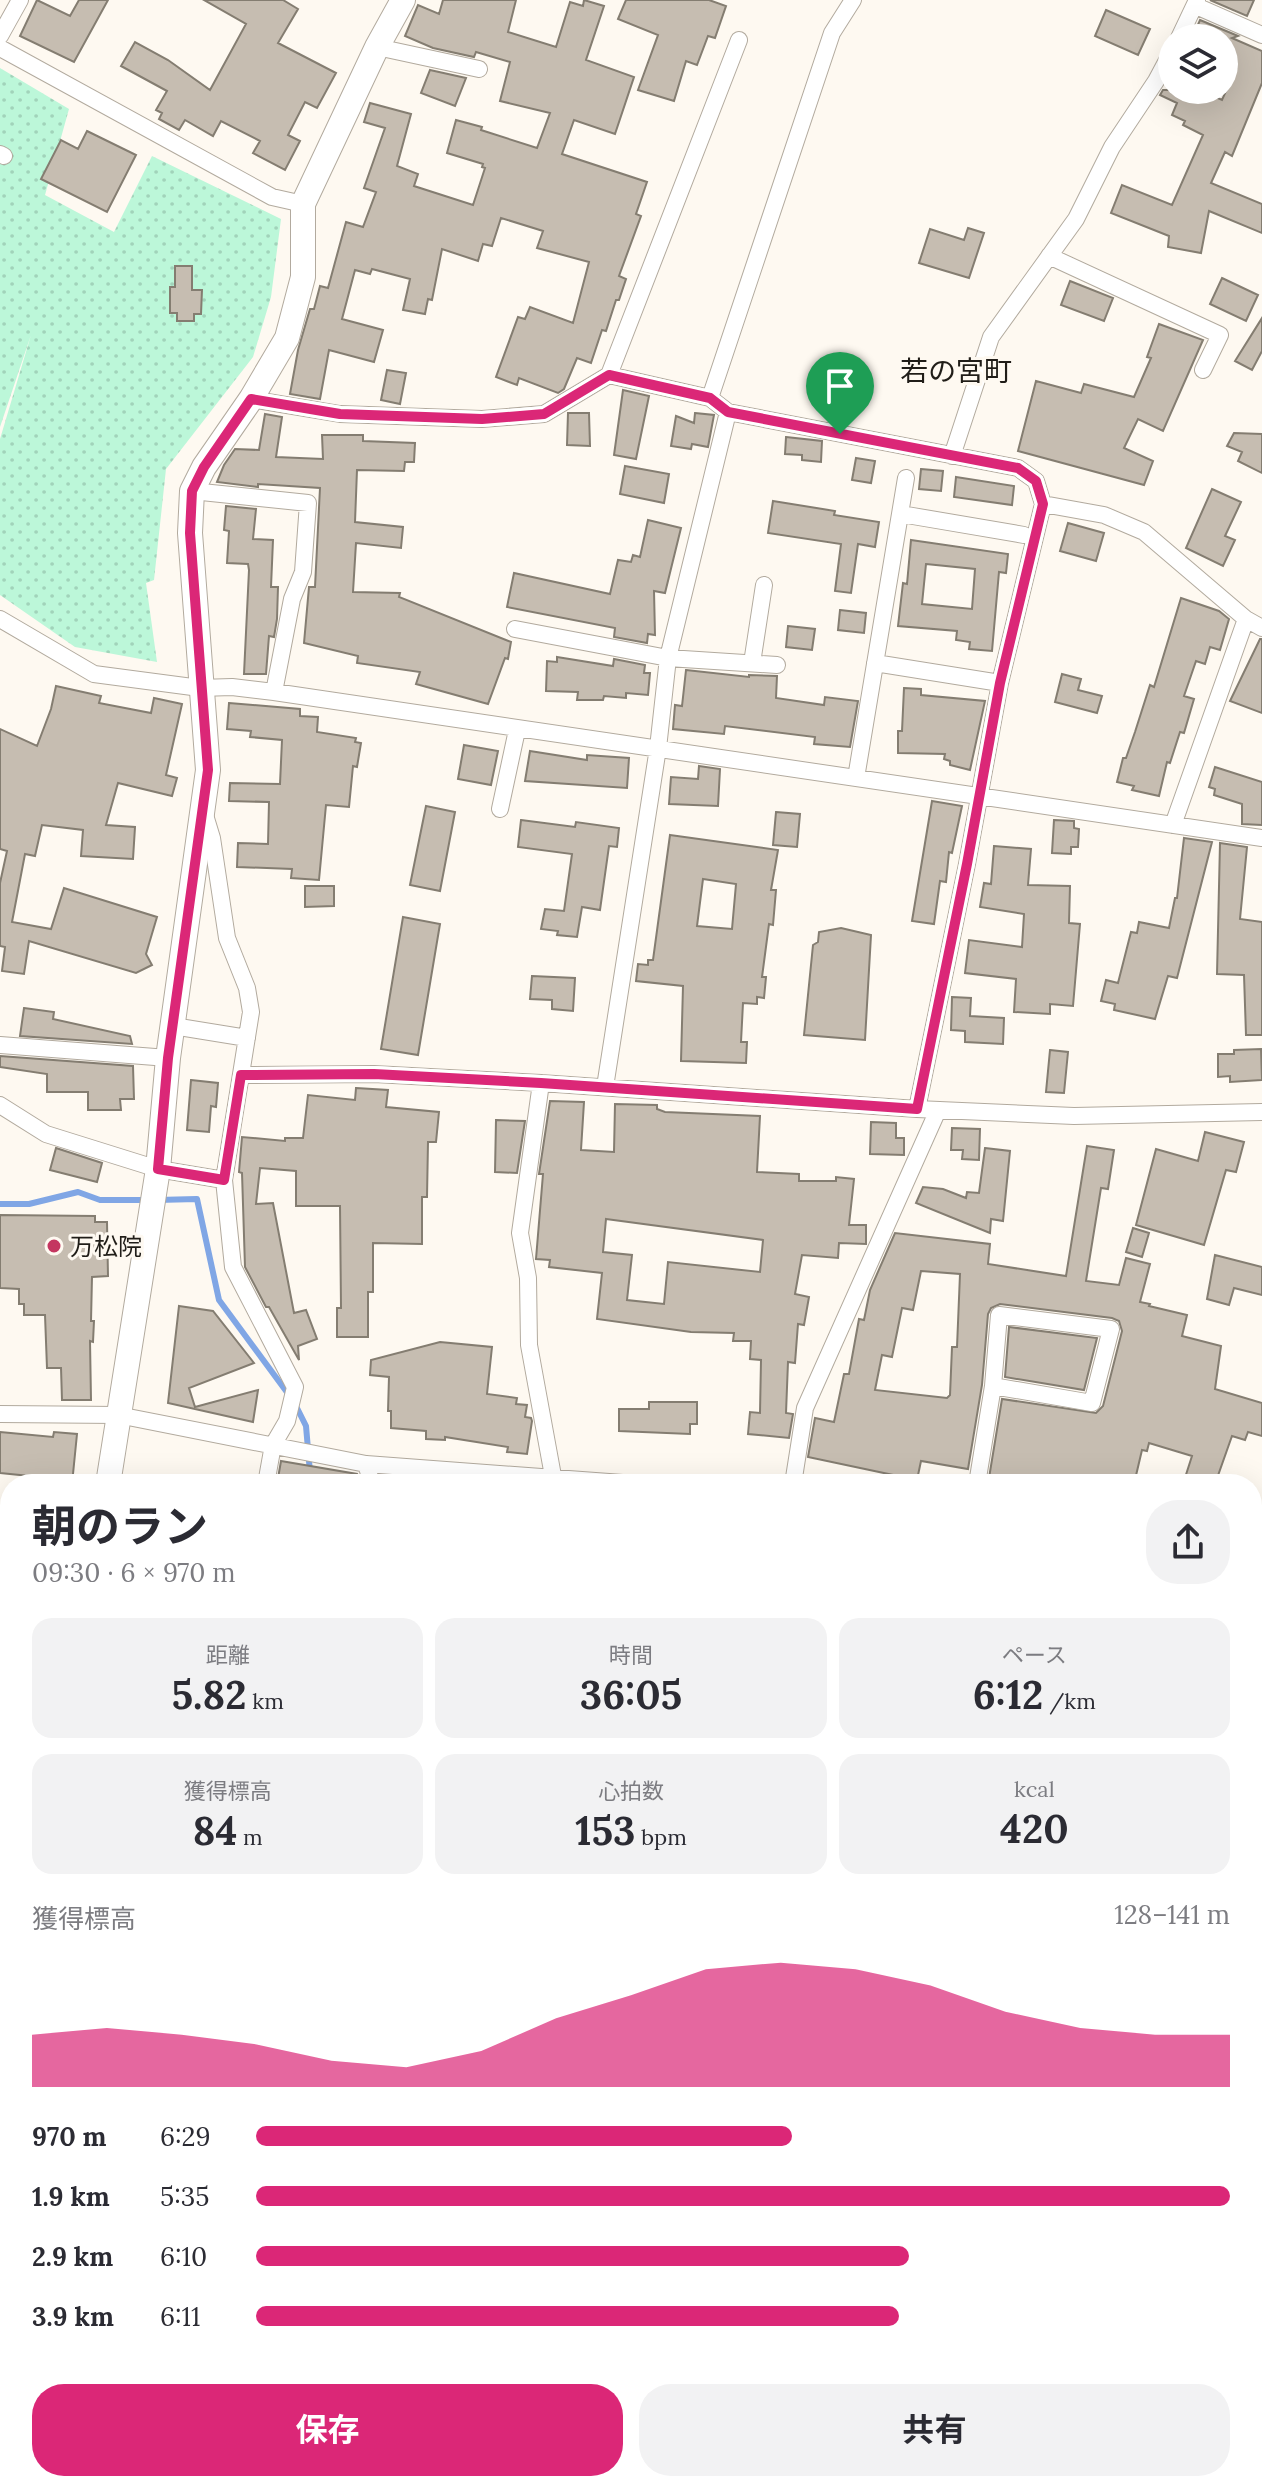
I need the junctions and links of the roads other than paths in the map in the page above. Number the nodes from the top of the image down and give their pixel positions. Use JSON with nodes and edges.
{"nodes":[{"id":1,"x":20,"y":0,"type":"edge"},
{"id":2,"x":403,"y":0,"type":"edge"},
{"id":3,"x":853,"y":0,"type":"edge"},
{"id":4,"x":1196,"y":3,"type":"edge"},
{"id":5,"x":1186,"y":24,"type":"edge"},
{"id":6,"x":1262,"y":35,"type":"edge"},
{"id":7,"x":0,"y":36,"type":"edge"},
{"id":8,"x":739,"y":40,"type":"dead end"},
{"id":9,"x":377,"y":47,"type":"junction"},
{"id":10,"x":0,"y":48,"type":"edge"},
{"id":11,"x":479,"y":69,"type":"dead end"},
{"id":12,"x":1158,"y":77,"type":"edge"},
{"id":13,"x":303,"y":204,"type":"junction"},
{"id":14,"x":1049,"y":256,"type":"junction"},
{"id":15,"x":1203,"y":370,"type":"dead end"},
{"id":16,"x":609,"y":375,"type":"junction"},
{"id":17,"x":710,"y":398,"type":"junction"},
{"id":18,"x":251,"y":399,"type":"junction"},
{"id":19,"x":728,"y":412,"type":"junction"},
{"id":20,"x":952,"y":456,"type":"junction"},
{"id":21,"x":906,"y":478,"type":"dead end"},
{"id":22,"x":192,"y":491,"type":"junction"},
{"id":23,"x":1043,"y":504,"type":"junction"},
{"id":24,"x":901,"y":514,"type":"junction"},
{"id":25,"x":1024,"y":535,"type":"dead end"},
{"id":26,"x":764,"y":585,"type":"dead end"},
{"id":27,"x":0,"y":619,"type":"edge"},
{"id":28,"x":1246,"y":619,"type":"junction"},
{"id":29,"x":1262,"y":628,"type":"edge"},
{"id":30,"x":515,"y":629,"type":"dead end"},
{"id":31,"x":668,"y":658,"type":"junction"},
{"id":32,"x":752,"y":663,"type":"junction"},
{"id":33,"x":875,"y":663,"type":"junction"},
{"id":34,"x":777,"y":665,"type":"dead end"},
{"id":35,"x":1000,"y":683,"type":"junction"},
{"id":36,"x":200,"y":688,"type":"junction"},
{"id":37,"x":274,"y":692,"type":"junction"},
{"id":38,"x":517,"y":730,"type":"junction"},
{"id":39,"x":658,"y":748,"type":"junction"},
{"id":40,"x":856,"y":778,"type":"junction"},
{"id":41,"x":979,"y":797,"type":"junction"},
{"id":42,"x":204,"y":809,"type":"junction"},
{"id":43,"x":500,"y":809,"type":"dead end"},
{"id":44,"x":1173,"y":825,"type":"junction"},
{"id":45,"x":1262,"y":838,"type":"edge"},
{"id":46,"x":173,"y":1026,"type":"junction"},
{"id":47,"x":247,"y":1038,"type":"junction"},
{"id":48,"x":0,"y":1045,"type":"edge"},
{"id":49,"x":168,"y":1058,"type":"junction"},
{"id":50,"x":241,"y":1075,"type":"junction"},
{"id":51,"x":541,"y":1083,"type":"junction"},
{"id":52,"x":605,"y":1087,"type":"junction"},
{"id":53,"x":0,"y":1105,"type":"edge"},
{"id":54,"x":917,"y":1109,"type":"junction"},
{"id":55,"x":938,"y":1110,"type":"junction"},
{"id":56,"x":1262,"y":1112,"type":"edge"},
{"id":57,"x":158,"y":1169,"type":"junction"},
{"id":58,"x":224,"y":1180,"type":"junction"},
{"id":59,"x":993,"y":1386,"type":"junction"},
{"id":60,"x":0,"y":1414,"type":"edge"},
{"id":61,"x":118,"y":1415,"type":"junction"},
{"id":62,"x":273,"y":1445,"type":"junction"},
{"id":63,"x":366,"y":1464,"type":"junction"},
{"id":64,"x":109,"y":1474,"type":"edge"},
{"id":65,"x":268,"y":1474,"type":"edge"},
{"id":66,"x":369,"y":1474,"type":"edge"},
{"id":67,"x":522,"y":1474,"type":"edge"},
{"id":68,"x":553,"y":1474,"type":"edge"},
{"id":69,"x":795,"y":1474,"type":"edge"},
{"id":70,"x":979,"y":1474,"type":"edge"}],
"edges":[{"from":1,"to":7,"type":"street"},
{"from":2,"to":9,"type":"street"},
{"from":3,"to":17,"type":"street"},
{"from":4,"to":5,"type":"street"},
{"from":4,"to":6,"type":"street"},
{"from":8,"to":16,"type":"street"},
{"from":9,"to":11,"type":"street"},
{"from":9,"to":13,"type":"street"},
{"from":10,"to":13,"type":"street"},
{"from":12,"to":14,"type":"street"},
{"from":13,"to":18,"type":"street"},
{"from":14,"to":15,"type":"street"},
{"from":14,"to":20,"type":"street"},
{"from":16,"to":17,"type":"street"},
{"from":16,"to":18,"type":"street"},
{"from":17,"to":19,"type":"street"},
{"from":18,"to":22,"type":"street"},
{"from":19,"to":20,"type":"street"},
{"from":19,"to":31,"type":"street"},
{"from":20,"to":23,"type":"street"},
{"from":21,"to":24,"type":"street"},
{"from":22,"to":36,"type":"street"},
{"from":22,"to":37,"type":"street"},
{"from":23,"to":28,"type":"street"},
{"from":23,"to":35,"type":"street"},
{"from":24,"to":25,"type":"street"},
{"from":24,"to":33,"type":"street"},
{"from":26,"to":32,"type":"street"},
{"from":27,"to":36,"type":"street"},
{"from":28,"to":29,"type":"street"},
{"from":28,"to":44,"type":"street"},
{"from":30,"to":31,"type":"street"},
{"from":31,"to":32,"type":"street"},
{"from":31,"to":39,"type":"street"},
{"from":32,"to":34,"type":"street"},
{"from":33,"to":35,"type":"street"},
{"from":33,"to":40,"type":"street"},
{"from":35,"to":41,"type":"street"},
{"from":36,"to":37,"type":"street"},
{"from":36,"to":42,"type":"street"},
{"from":37,"to":38,"type":"street"},
{"from":38,"to":39,"type":"street"},
{"from":38,"to":43,"type":"street"},
{"from":39,"to":40,"type":"street"},
{"from":39,"to":52,"type":"street"},
{"from":40,"to":41,"type":"street"},
{"from":41,"to":44,"type":"street"},
{"from":41,"to":54,"type":"street"},
{"from":42,"to":46,"type":"street"},
{"from":42,"to":47,"type":"street"},
{"from":44,"to":45,"type":"street"},
{"from":46,"to":47,"type":"street"},
{"from":46,"to":49,"type":"street"},
{"from":47,"to":50,"type":"street"},
{"from":48,"to":49,"type":"street"},
{"from":49,"to":57,"type":"street"},
{"from":50,"to":51,"type":"street"},
{"from":50,"to":58,"type":"street"},
{"from":51,"to":52,"type":"street"},
{"from":51,"to":68,"type":"street"},
{"from":52,"to":54,"type":"street"},
{"from":53,"to":57,"type":"street"},
{"from":54,"to":55,"type":"street"},
{"from":55,"to":56,"type":"street"},
{"from":55,"to":69,"type":"street"},
{"from":57,"to":58,"type":"street"},
{"from":57,"to":61,"type":"street"},
{"from":58,"to":62,"type":"street"},
{"from":59,"to":59,"type":"street"},
{"from":59,"to":70,"type":"street"},
{"from":60,"to":61,"type":"street"},
{"from":61,"to":62,"type":"street"},
{"from":61,"to":64,"type":"street"},
{"from":62,"to":63,"type":"street"},
{"from":62,"to":65,"type":"street"},
{"from":63,"to":66,"type":"street"},
{"from":63,"to":67,"type":"street"}]}
